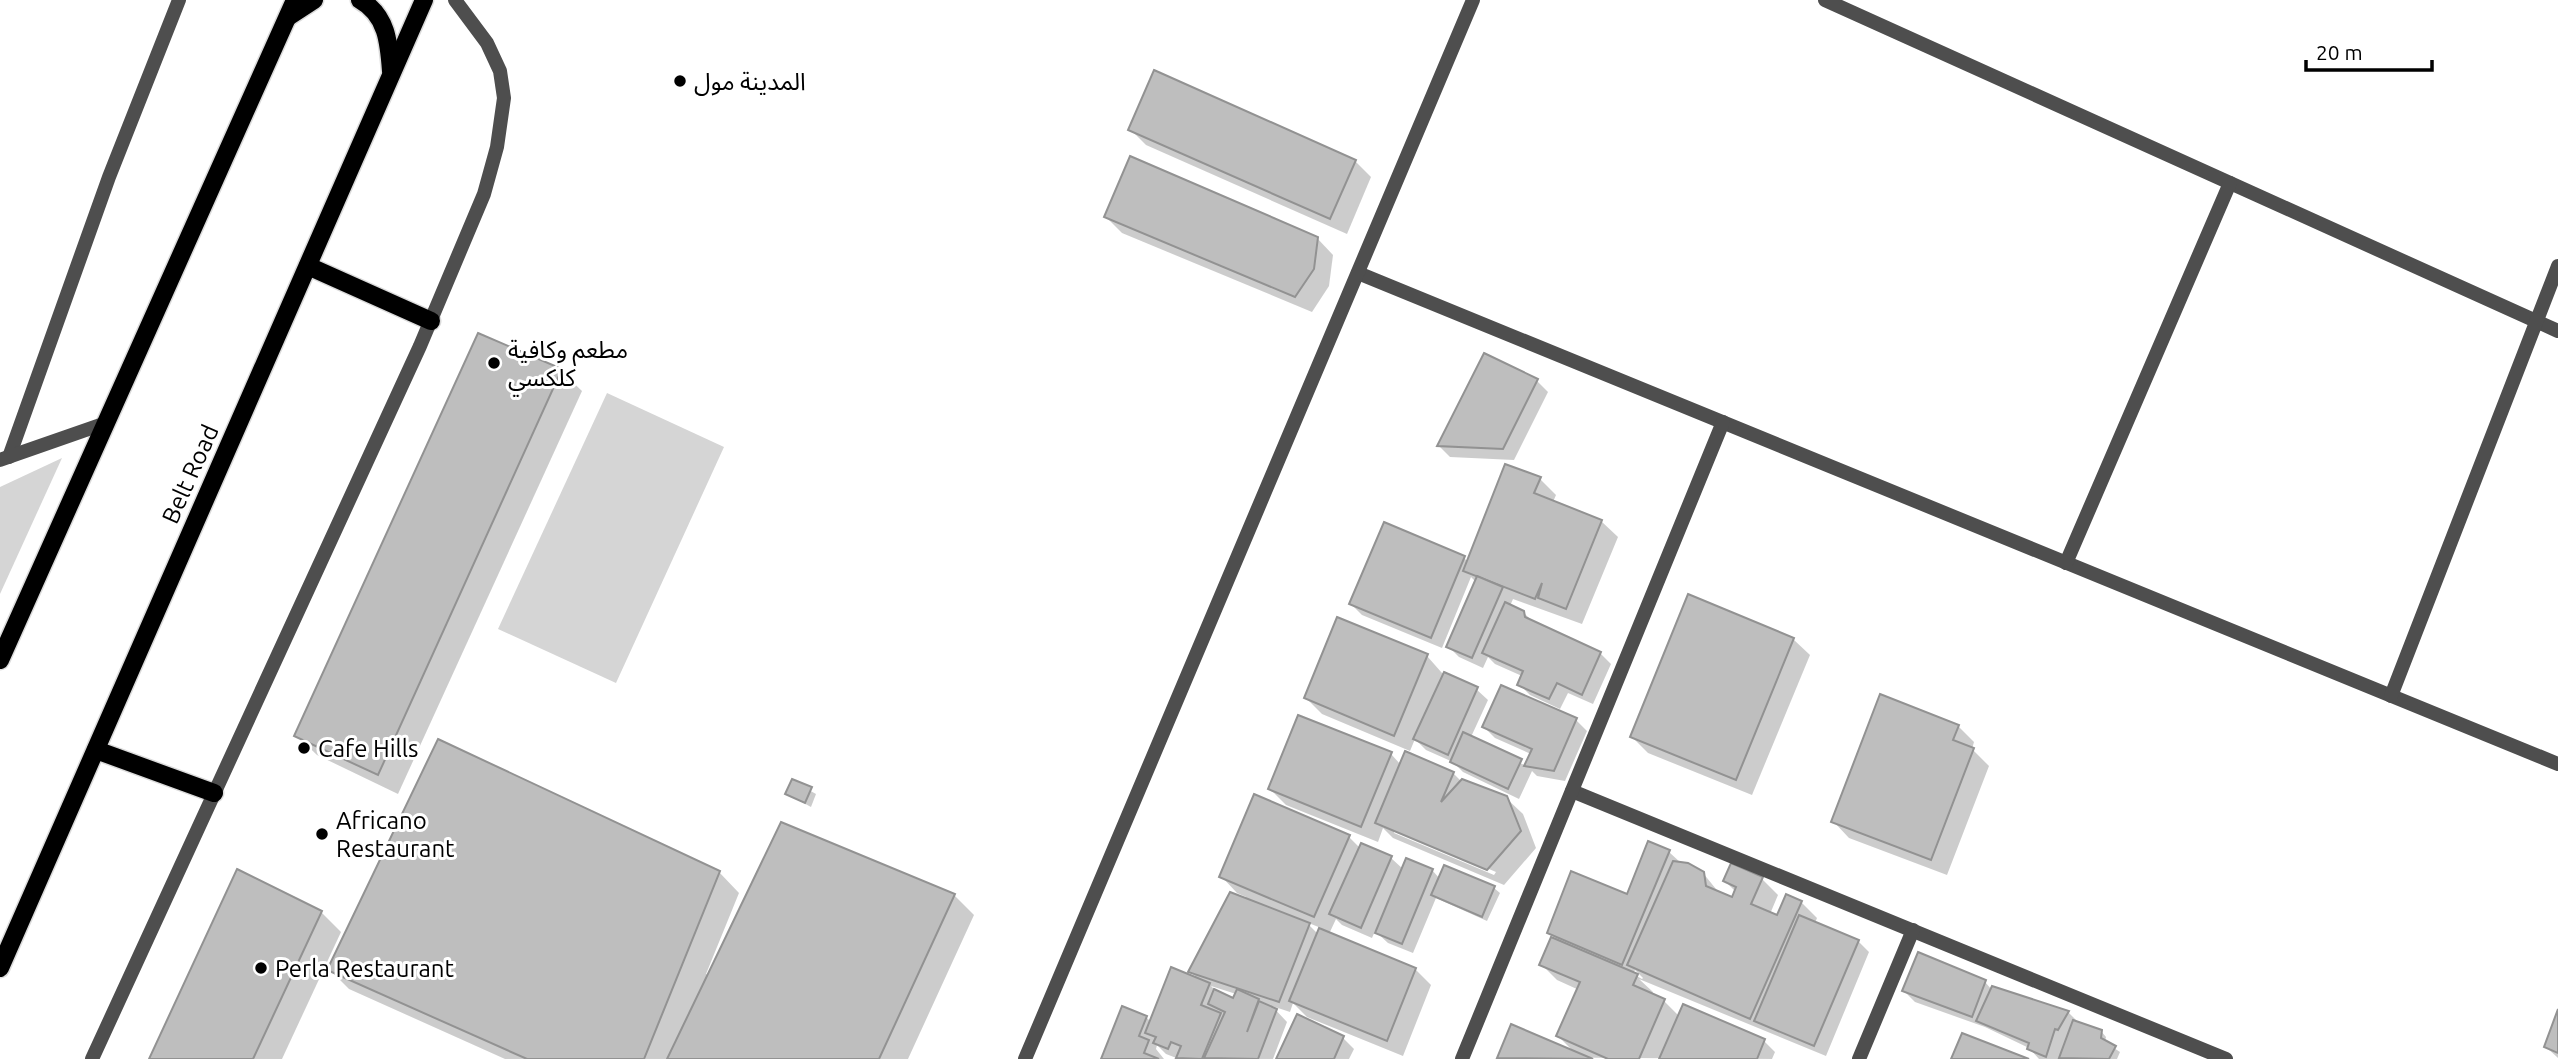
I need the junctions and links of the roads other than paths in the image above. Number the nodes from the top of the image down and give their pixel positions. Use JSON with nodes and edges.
{"nodes":[{"id":1,"x":179,"y":0,"type":"edge"},
{"id":2,"x":295,"y":0,"type":"edge"},
{"id":3,"x":314,"y":0,"type":"edge"},
{"id":4,"x":360,"y":0,"type":"edge"},
{"id":5,"x":424,"y":0,"type":"edge"},
{"id":6,"x":455,"y":0,"type":"edge"},
{"id":7,"x":1473,"y":0,"type":"edge"},
{"id":8,"x":1825,"y":0,"type":"edge"},
{"id":9,"x":286,"y":19,"type":"junction"},
{"id":10,"x":392,"y":75,"type":"junction"},
{"id":11,"x":2230,"y":183,"type":"junction"},
{"id":12,"x":308,"y":265,"type":"junction"},
{"id":13,"x":2558,"y":266,"type":"edge"},
{"id":14,"x":1358,"y":273,"type":"junction"},
{"id":15,"x":431,"y":320,"type":"junction"},
{"id":16,"x":2536,"y":321,"type":"junction"},
{"id":17,"x":2558,"y":331,"type":"edge"},
{"id":18,"x":1723,"y":422,"type":"junction"},
{"id":19,"x":103,"y":424,"type":"junction"},
{"id":20,"x":5,"y":458,"type":"edge"},
{"id":21,"x":2066,"y":563,"type":"junction"},
{"id":22,"x":0,"y":660,"type":"edge"},
{"id":23,"x":2391,"y":696,"type":"junction"},
{"id":24,"x":96,"y":750,"type":"junction"},
{"id":25,"x":2558,"y":764,"type":"edge"},
{"id":26,"x":1572,"y":792,"type":"junction"},
{"id":27,"x":215,"y":793,"type":"junction"},
{"id":28,"x":1913,"y":930,"type":"junction"},
{"id":29,"x":0,"y":968,"type":"edge"},
{"id":30,"x":92,"y":1059,"type":"edge"},
{"id":31,"x":1025,"y":1059,"type":"edge"},
{"id":32,"x":1462,"y":1059,"type":"edge"},
{"id":33,"x":1859,"y":1059,"type":"edge"},
{"id":34,"x":2225,"y":1059,"type":"edge"}],
"edges":[{"from":1,"to":20,"type":"street"},
{"from":2,"to":9,"type":"main road"},
{"from":3,"to":9,"type":"main road"},
{"from":4,"to":10,"type":"main road"},
{"from":5,"to":10,"type":"main road","name":"Belt Road"},
{"from":6,"to":15,"type":"street"},
{"from":7,"to":14,"type":"street"},
{"from":8,"to":11,"type":"street"},
{"from":9,"to":19,"type":"main road"},
{"from":10,"to":12,"type":"main road","name":"Belt Road"},
{"from":11,"to":16,"type":"street"},
{"from":11,"to":21,"type":"street"},
{"from":12,"to":15,"type":"main road"},
{"from":12,"to":24,"type":"main road","name":"Belt Road"},
{"from":13,"to":16,"type":"street"},
{"from":14,"to":18,"type":"street"},
{"from":14,"to":31,"type":"street"},
{"from":15,"to":27,"type":"street"},
{"from":16,"to":17,"type":"street"},
{"from":16,"to":23,"type":"street"},
{"from":18,"to":21,"type":"street"},
{"from":18,"to":26,"type":"street"},
{"from":19,"to":20,"type":"street"},
{"from":19,"to":22,"type":"main road"},
{"from":21,"to":23,"type":"street"},
{"from":23,"to":25,"type":"street"},
{"from":24,"to":27,"type":"main road"},
{"from":24,"to":29,"type":"main road","name":"Belt Road"},
{"from":26,"to":28,"type":"street"},
{"from":26,"to":32,"type":"street"},
{"from":27,"to":30,"type":"street"},
{"from":28,"to":33,"type":"street"},
{"from":28,"to":34,"type":"street"}]}
